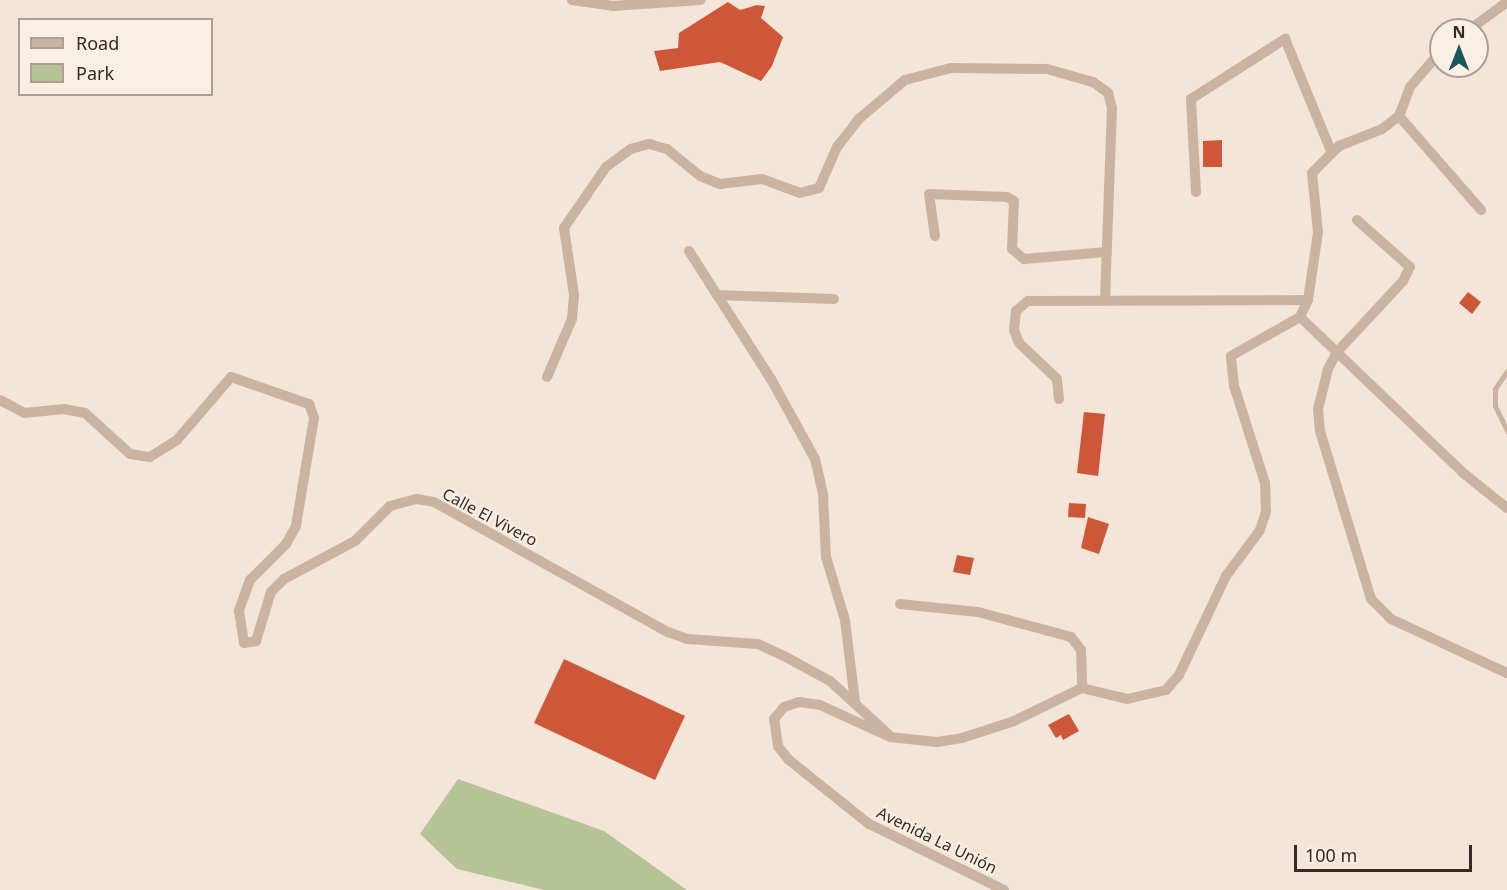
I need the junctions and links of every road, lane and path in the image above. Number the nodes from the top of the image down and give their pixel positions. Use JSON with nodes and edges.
{"nodes":[{"id":1,"x":572,"y":0,"type":"edge"},
{"id":2,"x":700,"y":0,"type":"edge"},
{"id":3,"x":1507,"y":2,"type":"edge"},
{"id":4,"x":1485,"y":18,"type":"edge"},
{"id":5,"x":1429,"y":65,"type":"edge"},
{"id":6,"x":1399,"y":116,"type":"junction"},
{"id":7,"x":1331,"y":151,"type":"junction"},
{"id":8,"x":1196,"y":192,"type":"dead end"},
{"id":9,"x":1480,"y":210,"type":"dead end"},
{"id":10,"x":1357,"y":220,"type":"dead end"},
{"id":11,"x":935,"y":236,"type":"dead end"},
{"id":12,"x":689,"y":251,"type":"dead end"},
{"id":13,"x":1107,"y":252,"type":"junction"},
{"id":14,"x":717,"y":295,"type":"junction"},
{"id":15,"x":834,"y":299,"type":"dead end"},
{"id":16,"x":1105,"y":300,"type":"junction"},
{"id":17,"x":1308,"y":300,"type":"junction"},
{"id":18,"x":1300,"y":317,"type":"junction"},
{"id":19,"x":1337,"y":352,"type":"junction"},
{"id":20,"x":1507,"y":371,"type":"edge"},
{"id":21,"x":547,"y":377,"type":"dead end"},
{"id":22,"x":1059,"y":399,"type":"dead end"},
{"id":23,"x":0,"y":400,"type":"edge"},
{"id":24,"x":1507,"y":431,"type":"edge"},
{"id":25,"x":1507,"y":508,"type":"edge"},
{"id":26,"x":900,"y":604,"type":"dead end"},
{"id":27,"x":1507,"y":673,"type":"edge"},
{"id":28,"x":1082,"y":688,"type":"junction"},
{"id":29,"x":855,"y":701,"type":"junction"},
{"id":30,"x":890,"y":737,"type":"junction"},
{"id":31,"x":1004,"y":890,"type":"edge"}],
"edges":[{"from":1,"to":2,"type":"street"},
{"from":3,"to":4,"type":"street"},
{"from":5,"to":6,"type":"street"},
{"from":6,"to":7,"type":"street"},
{"from":6,"to":9,"type":"street"},
{"from":7,"to":8,"type":"street"},
{"from":7,"to":17,"type":"street"},
{"from":10,"to":19,"type":"street"},
{"from":11,"to":13,"type":"street"},
{"from":12,"to":14,"type":"street"},
{"from":13,"to":16,"type":"street"},
{"from":13,"to":21,"type":"street"},
{"from":14,"to":15,"type":"street"},
{"from":14,"to":29,"type":"street"},
{"from":16,"to":17,"type":"street"},
{"from":16,"to":22,"type":"street"},
{"from":17,"to":18,"type":"street"},
{"from":18,"to":19,"type":"street"},
{"from":18,"to":28,"type":"street"},
{"from":19,"to":25,"type":"street"},
{"from":19,"to":27,"type":"street"},
{"from":20,"to":24,"type":"lane"},
{"from":23,"to":29,"type":"street","name":"Calle El Vivero"},
{"from":26,"to":28,"type":"street"},
{"from":28,"to":30,"type":"street","name":"Avenida La Unión"},
{"from":29,"to":30,"type":"street","name":"Calle El Vivero"},
{"from":30,"to":31,"type":"street","name":"Avenida La Unión"}]}
